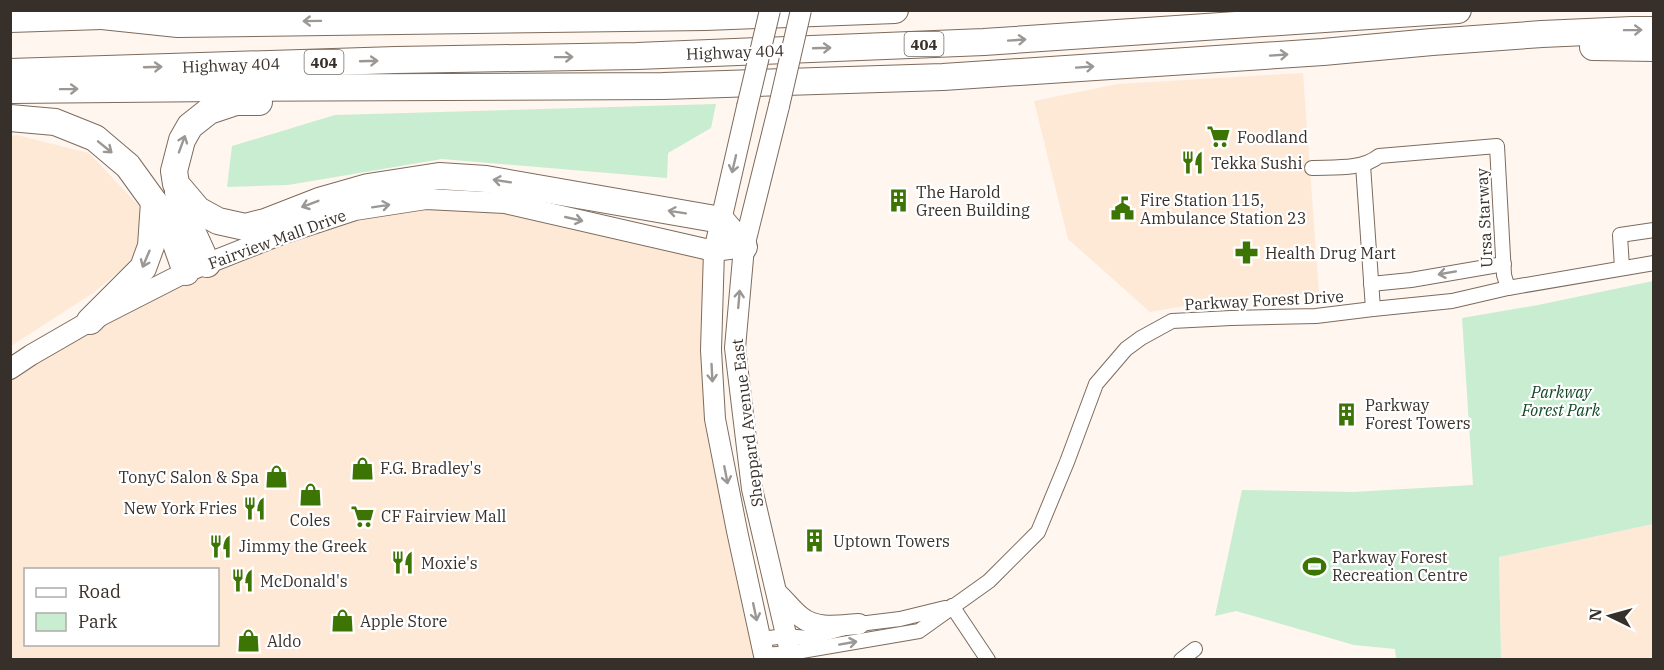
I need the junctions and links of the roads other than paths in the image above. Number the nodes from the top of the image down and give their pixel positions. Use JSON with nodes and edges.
{"nodes":[{"id":1,"x":146,"y":10,"type":"edge"},
{"id":2,"x":770,"y":10,"type":"edge"},
{"id":3,"x":801,"y":10,"type":"edge"},
{"id":4,"x":895,"y":10,"type":"edge"},
{"id":5,"x":1458,"y":10,"type":"edge"},
{"id":6,"x":102,"y":16,"type":"junction"},
{"id":7,"x":10,"y":19,"type":"edge"},
{"id":8,"x":1653,"y":30,"type":"edge"},
{"id":9,"x":1653,"y":48,"type":"edge"},
{"id":10,"x":1323,"y":52,"type":"junction"},
{"id":11,"x":10,"y":72,"type":"edge"},
{"id":12,"x":943,"y":77,"type":"junction"},
{"id":13,"x":10,"y":90,"type":"edge"},
{"id":14,"x":10,"y":118,"type":"edge"},
{"id":15,"x":1363,"y":165,"type":"junction"},
{"id":16,"x":1312,"y":168,"type":"dead end"},
{"id":17,"x":176,"y":184,"type":"junction"},
{"id":18,"x":154,"y":202,"type":"junction"},
{"id":19,"x":721,"y":220,"type":"junction"},
{"id":20,"x":1653,"y":230,"type":"edge"},
{"id":21,"x":744,"y":247,"type":"junction"},
{"id":22,"x":714,"y":251,"type":"junction"},
{"id":23,"x":1653,"y":262,"type":"edge"},
{"id":24,"x":1504,"y":264,"type":"junction"},
{"id":25,"x":196,"y":268,"type":"junction"},
{"id":26,"x":1622,"y":268,"type":"junction"},
{"id":27,"x":1371,"y":284,"type":"junction"},
{"id":28,"x":1508,"y":288,"type":"junction"},
{"id":29,"x":1373,"y":309,"type":"junction"},
{"id":30,"x":90,"y":321,"type":"junction"},
{"id":31,"x":10,"y":369,"type":"edge"},
{"id":32,"x":777,"y":592,"type":"junction"},
{"id":33,"x":952,"y":606,"type":"junction"},
{"id":34,"x":859,"y":624,"type":"junction"},
{"id":35,"x":1195,"y":649,"type":"dead end"},
{"id":36,"x":789,"y":650,"type":"edge"},
{"id":37,"x":763,"y":651,"type":"edge"},
{"id":38,"x":988,"y":660,"type":"edge"},
{"id":39,"x":1181,"y":660,"type":"edge"}],
"edges":[{"from":1,"to":6,"type":"highway","number":"404"},
{"from":2,"to":19,"type":"main road","name":"Sheppard Avenue East","one_way":true,"bridge":true},
{"from":3,"to":21,"type":"main road","name":"Sheppard Avenue East","bridge":true},
{"from":4,"to":6,"type":"highway","number":"404","one_way":true},
{"from":11,"to":5,"type":"highway","name":"Highway 404","number":"404","one_way":true},
{"from":6,"to":7,"type":"highway","number":"404"},
{"from":10,"to":8,"type":"highway","one_way":true},
{"from":9,"to":10,"type":"highway"},
{"from":12,"to":10,"type":"highway","one_way":true},
{"from":13,"to":12,"type":"highway","one_way":true},
{"from":17,"to":12,"type":"highway","one_way":true},
{"from":14,"to":18,"type":"highway","one_way":true},
{"from":15,"to":16,"type":"street"},
{"from":15,"to":24,"type":"street","name":"Ursa Starway"},
{"from":15,"to":27,"type":"street"},
{"from":19,"to":17,"type":"highway","one_way":true},
{"from":17,"to":25,"type":"highway"},
{"from":18,"to":25,"type":"highway"},
{"from":18,"to":30,"type":"highway","one_way":true},
{"from":19,"to":21,"type":"highway"},
{"from":19,"to":22,"type":"main road","name":"Sheppard Avenue East"},
{"from":20,"to":26,"type":"street"},
{"from":21,"to":22,"type":"main road","name":"Fairview Mall Drive"},
{"from":32,"to":21,"type":"main road","name":"Sheppard Avenue East","one_way":true},
{"from":25,"to":22,"type":"main road","name":"Fairview Mall Drive","one_way":true},
{"from":22,"to":37,"type":"main road","name":"Sheppard Avenue East","one_way":true},
{"from":23,"to":26,"type":"street","name":"Parkway Forest Drive"},
{"from":24,"to":27,"type":"street","one_way":true},
{"from":24,"to":28,"type":"street","name":"Ursa Starway"},
{"from":25,"to":30,"type":"main road","name":"Fairview Mall Drive"},
{"from":26,"to":28,"type":"street","name":"Parkway Forest Drive"},
{"from":27,"to":29,"type":"street"},
{"from":28,"to":29,"type":"street","name":"Parkway Forest Drive"},
{"from":29,"to":33,"type":"street","name":"Parkway Forest Drive"},
{"from":30,"to":31,"type":"main road","name":"Fairview Mall Drive"},
{"from":32,"to":34,"type":"main road"},
{"from":32,"to":36,"type":"main road","name":"Sheppard Avenue East"},
{"from":33,"to":34,"type":"street","name":"Parkway Forest Drive"},
{"from":36,"to":33,"type":"street","name":"Parkway Forest Drive","one_way":true},
{"from":33,"to":38,"type":"street"},
{"from":34,"to":36,"type":"street","name":"Parkway Forest Drive"},
{"from":35,"to":39,"type":"street"},
{"from":36,"to":37,"type":"street","name":"Parkway Forest Drive"}]}
